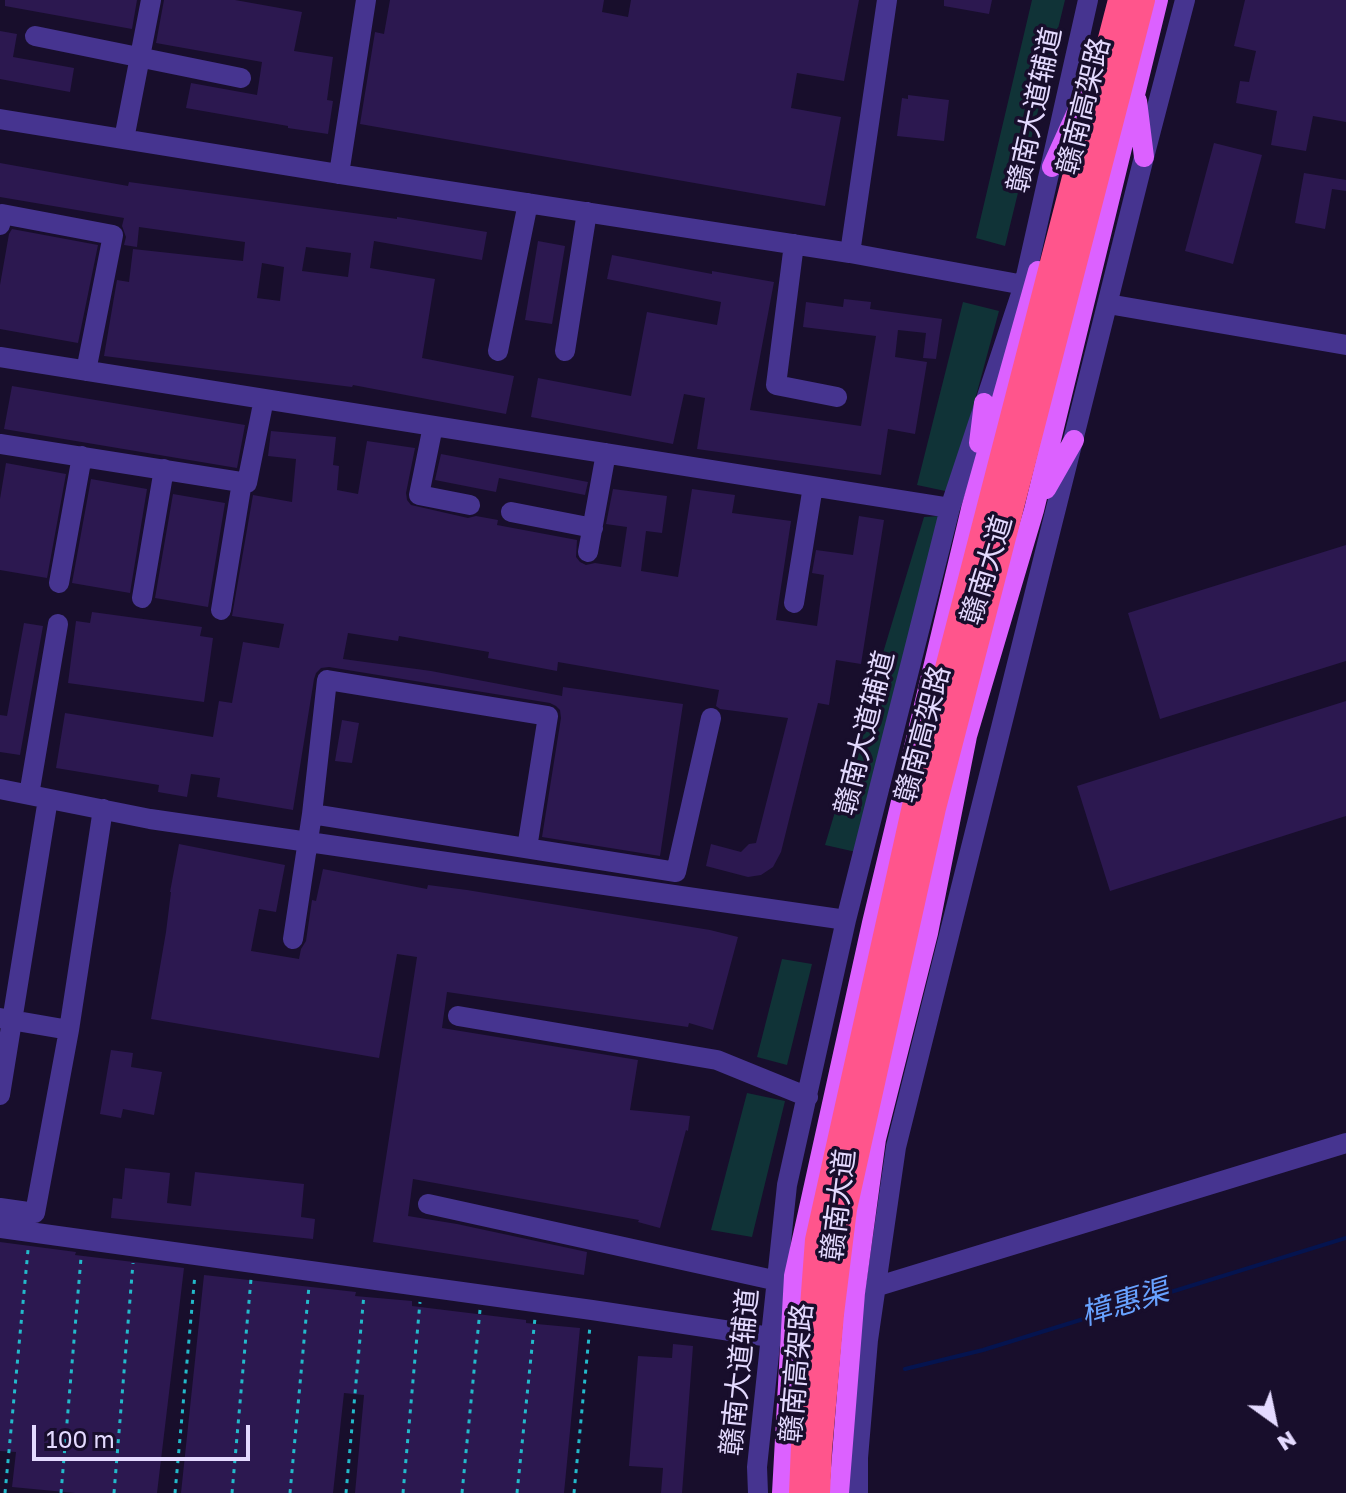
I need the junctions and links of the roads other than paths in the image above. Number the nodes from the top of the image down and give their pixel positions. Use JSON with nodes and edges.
{"nodes":[{"id":1,"x":151,"y":0,"type":"edge"},
{"id":2,"x":366,"y":0,"type":"edge"},
{"id":3,"x":887,"y":0,"type":"edge"},
{"id":4,"x":1088,"y":0,"type":"edge"},
{"id":5,"x":1111,"y":0,"type":"edge"},
{"id":6,"x":1120,"y":0,"type":"edge"},
{"id":7,"x":1143,"y":0,"type":"edge"},
{"id":8,"x":1158,"y":0,"type":"edge"},
{"id":9,"x":1185,"y":0,"type":"edge"},
{"id":10,"x":35,"y":36,"type":"dead end"},
{"id":11,"x":140,"y":57,"type":"junction"},
{"id":12,"x":241,"y":78,"type":"dead end"},
{"id":13,"x":1091,"y":81,"type":"junction"},
{"id":14,"x":1135,"y":88,"type":"junction"},
{"id":15,"x":0,"y":119,"type":"edge"},
{"id":16,"x":124,"y":139,"type":"junction"},
{"id":17,"x":1144,"y":157,"type":"junction"},
{"id":18,"x":1052,"y":167,"type":"junction"},
{"id":19,"x":339,"y":174,"type":"junction"},
{"id":20,"x":528,"y":203,"type":"junction"},
{"id":21,"x":587,"y":212,"type":"junction"},
{"id":22,"x":0,"y":225,"type":"edge"},
{"id":23,"x":794,"y":244,"type":"junction"},
{"id":24,"x":850,"y":253,"type":"junction"},
{"id":25,"x":1024,"y":285,"type":"junction"},
{"id":26,"x":1108,"y":304,"type":"junction"},
{"id":27,"x":1346,"y":345,"type":"edge"},
{"id":28,"x":498,"y":351,"type":"dead end"},
{"id":29,"x":565,"y":351,"type":"dead end"},
{"id":30,"x":0,"y":357,"type":"edge"},
{"id":31,"x":86,"y":371,"type":"junction"},
{"id":32,"x":837,"y":397,"type":"dead end"},
{"id":33,"x":264,"y":399,"type":"junction"},
{"id":34,"x":984,"y":403,"type":"joint"},
{"id":35,"x":433,"y":426,"type":"junction"},
{"id":36,"x":1074,"y":440,"type":"junction"},
{"id":37,"x":0,"y":444,"type":"edge"},
{"id":38,"x":606,"y":453,"type":"junction"},
{"id":39,"x":82,"y":456,"type":"junction"},
{"id":40,"x":164,"y":469,"type":"junction"},
{"id":41,"x":242,"y":482,"type":"junction"},
{"id":42,"x":813,"y":486,"type":"junction"},
{"id":43,"x":470,"y":505,"type":"dead end"},
{"id":44,"x":960,"y":509,"type":"junction"},
{"id":45,"x":1034,"y":510,"type":"junction"},
{"id":46,"x":511,"y":512,"type":"dead end"},
{"id":47,"x":593,"y":528,"type":"junction"},
{"id":48,"x":588,"y":552,"type":"dead end"},
{"id":49,"x":59,"y":583,"type":"dead end"},
{"id":50,"x":142,"y":598,"type":"dead end"},
{"id":51,"x":794,"y":603,"type":"dead end"},
{"id":52,"x":221,"y":610,"type":"dead end"},
{"id":53,"x":58,"y":624,"type":"dead end"},
{"id":54,"x":711,"y":718,"type":"dead end"},
{"id":55,"x":0,"y":789,"type":"edge"},
{"id":56,"x":39,"y":797,"type":"junction"},
{"id":57,"x":103,"y":809,"type":"junction"},
{"id":58,"x":312,"y":814,"type":"junction"},
{"id":59,"x":308,"y":842,"type":"junction"},
{"id":60,"x":527,"y":848,"type":"junction"},
{"id":61,"x":846,"y":920,"type":"junction"},
{"id":62,"x":293,"y":939,"type":"dead end"},
{"id":63,"x":458,"y":1016,"type":"dead end"},
{"id":64,"x":6,"y":1019,"type":"edge"},
{"id":65,"x":69,"y":1030,"type":"junction"},
{"id":66,"x":0,"y":1095,"type":"edge"},
{"id":67,"x":808,"y":1097,"type":"junction"},
{"id":68,"x":1346,"y":1143,"type":"edge"},
{"id":69,"x":428,"y":1204,"type":"dead end"},
{"id":70,"x":0,"y":1208,"type":"edge"},
{"id":71,"x":0,"y":1228,"type":"edge"},
{"id":72,"x":778,"y":1281,"type":"junction"},
{"id":73,"x":875,"y":1287,"type":"junction"},
{"id":74,"x":770,"y":1337,"type":"junction"},
{"id":75,"x":859,"y":1344,"type":"junction"},
{"id":76,"x":850,"y":1458,"type":"junction"},
{"id":77,"x":758,"y":1493,"type":"edge"},
{"id":78,"x":782,"y":1493,"type":"edge"},
{"id":79,"x":801,"y":1493,"type":"edge"},
{"id":80,"x":818,"y":1493,"type":"edge"},
{"id":81,"x":839,"y":1493,"type":"edge"},
{"id":82,"x":858,"y":1493,"type":"edge"}],
"edges":[{"from":1,"to":11,"type":"street"},
{"from":2,"to":19,"type":"street"},
{"from":3,"to":24,"type":"street"},
{"from":4,"to":18,"type":"street","name":"赣南大道辅道"},
{"from":5,"to":13,"type":"main road","name":"赣南大道"},
{"from":6,"to":79,"type":"highway","name":"赣南高架路"},
{"from":7,"to":80,"type":"highway","name":"赣南高架路"},
{"from":8,"to":14,"type":"main road","name":"赣南大道"},
{"from":9,"to":17,"type":"street"},
{"from":10,"to":11,"type":"street"},
{"from":11,"to":12,"type":"street"},
{"from":11,"to":16,"type":"street"},
{"from":13,"to":18,"type":"main road"},
{"from":13,"to":44,"type":"main road","name":"赣南大道"},
{"from":14,"to":17,"type":"main road"},
{"from":14,"to":45,"type":"main road","name":"赣南大道"},
{"from":15,"to":16,"type":"street"},
{"from":16,"to":19,"type":"street"},
{"from":17,"to":26,"type":"street"},
{"from":18,"to":25,"type":"street","name":"赣南大道辅道"},
{"from":19,"to":20,"type":"street"},
{"from":20,"to":21,"type":"street"},
{"from":20,"to":28,"type":"street"},
{"from":21,"to":23,"type":"street"},
{"from":21,"to":29,"type":"street"},
{"from":22,"to":31,"type":"street"},
{"from":23,"to":24,"type":"street"},
{"from":23,"to":32,"type":"street"},
{"from":24,"to":25,"type":"street"},
{"from":25,"to":34,"type":"street","name":"赣南大道辅道"},
{"from":26,"to":27,"type":"street"},
{"from":26,"to":36,"type":"street"},
{"from":30,"to":31,"type":"street"},
{"from":31,"to":33,"type":"street"},
{"from":33,"to":35,"type":"street"},
{"from":33,"to":41,"type":"street"},
{"from":34,"to":44,"type":"main road"},
{"from":35,"to":38,"type":"street"},
{"from":35,"to":43,"type":"street"},
{"from":36,"to":45,"type":"main road"},
{"from":36,"to":73,"type":"street"},
{"from":37,"to":39,"type":"street"},
{"from":38,"to":42,"type":"street"},
{"from":38,"to":47,"type":"street"},
{"from":39,"to":40,"type":"street"},
{"from":39,"to":49,"type":"street"},
{"from":40,"to":41,"type":"street"},
{"from":40,"to":50,"type":"street"},
{"from":41,"to":52,"type":"street"},
{"from":42,"to":44,"type":"street"},
{"from":42,"to":51,"type":"street"},
{"from":44,"to":61,"type":"street","name":"赣南大道辅道"},
{"from":44,"to":78,"type":"main road","name":"赣南大道"},
{"from":45,"to":75,"type":"main road","name":"赣南大道"},
{"from":46,"to":47,"type":"street"},
{"from":47,"to":48,"type":"street"},
{"from":53,"to":56,"type":"street"},
{"from":54,"to":60,"type":"street"},
{"from":55,"to":56,"type":"street"},
{"from":56,"to":57,"type":"street"},
{"from":56,"to":64,"type":"street"},
{"from":57,"to":59,"type":"street"},
{"from":57,"to":65,"type":"street"},
{"from":58,"to":59,"type":"street"},
{"from":58,"to":60,"type":"street"},
{"from":58,"to":60,"type":"street"},
{"from":59,"to":61,"type":"street"},
{"from":59,"to":62,"type":"street"},
{"from":61,"to":67,"type":"street","name":"赣南大道辅道"},
{"from":63,"to":67,"type":"street"},
{"from":64,"to":65,"type":"street"},
{"from":64,"to":66,"type":"street"},
{"from":65,"to":70,"type":"street"},
{"from":67,"to":72,"type":"street","name":"赣南大道辅道"},
{"from":68,"to":73,"type":"street"},
{"from":69,"to":72,"type":"street"},
{"from":71,"to":74,"type":"street"},
{"from":72,"to":74,"type":"street","name":"赣南大道辅道"},
{"from":73,"to":75,"type":"street"},
{"from":74,"to":77,"type":"street","name":"赣南大道辅道"},
{"from":75,"to":76,"type":"main road","name":"赣南大道"},
{"from":76,"to":81,"type":"main road"},
{"from":76,"to":82,"type":"street"}]}
